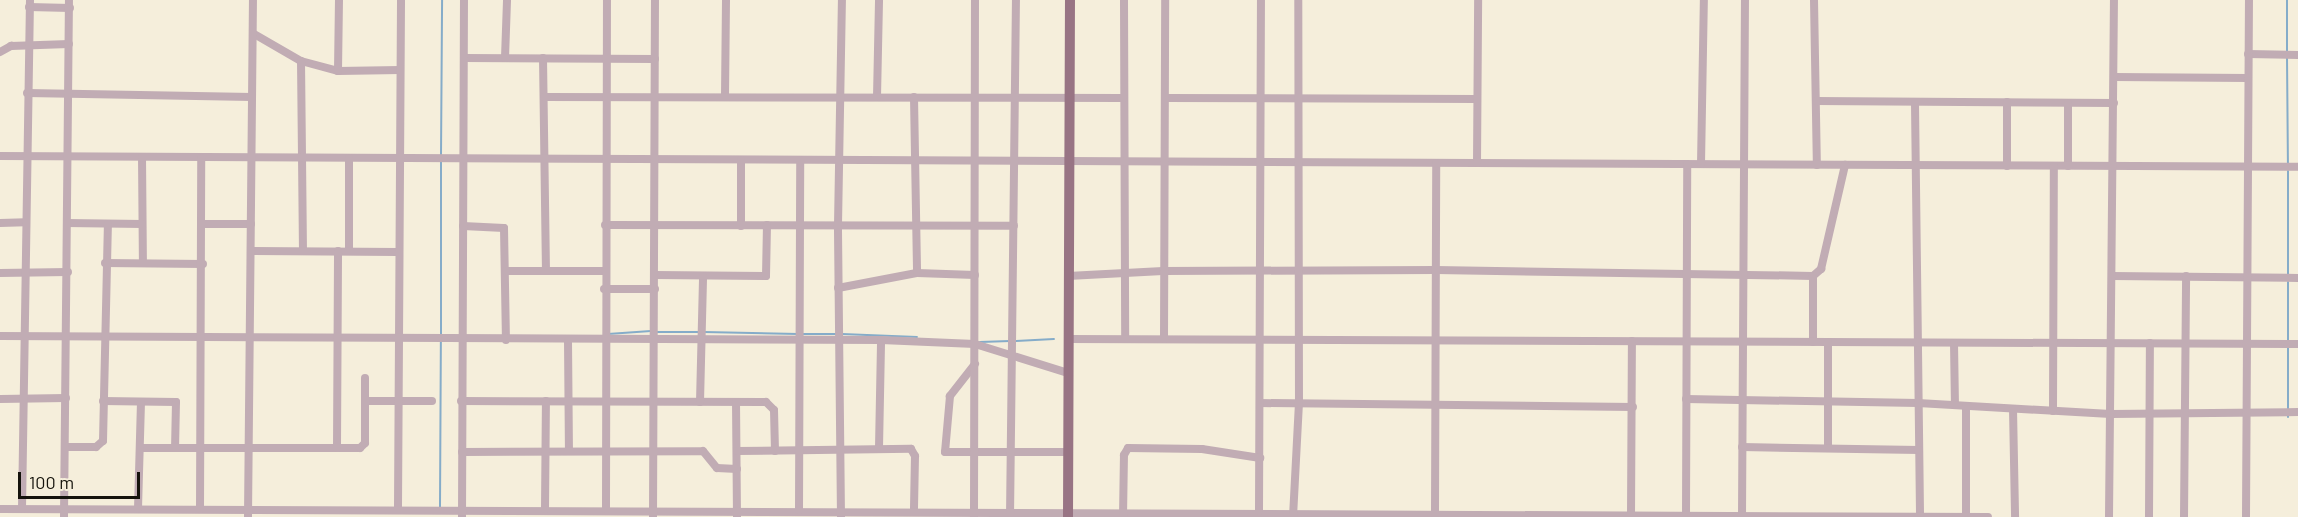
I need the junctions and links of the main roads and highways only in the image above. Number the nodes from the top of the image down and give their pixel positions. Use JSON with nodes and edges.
{"nodes":[{"id":1,"x":1070,"y":0,"type":"edge"},
{"id":2,"x":1068,"y":516,"type":"edge"}],
"edges":[{"from":1,"to":2,"type":"main road"}]}
